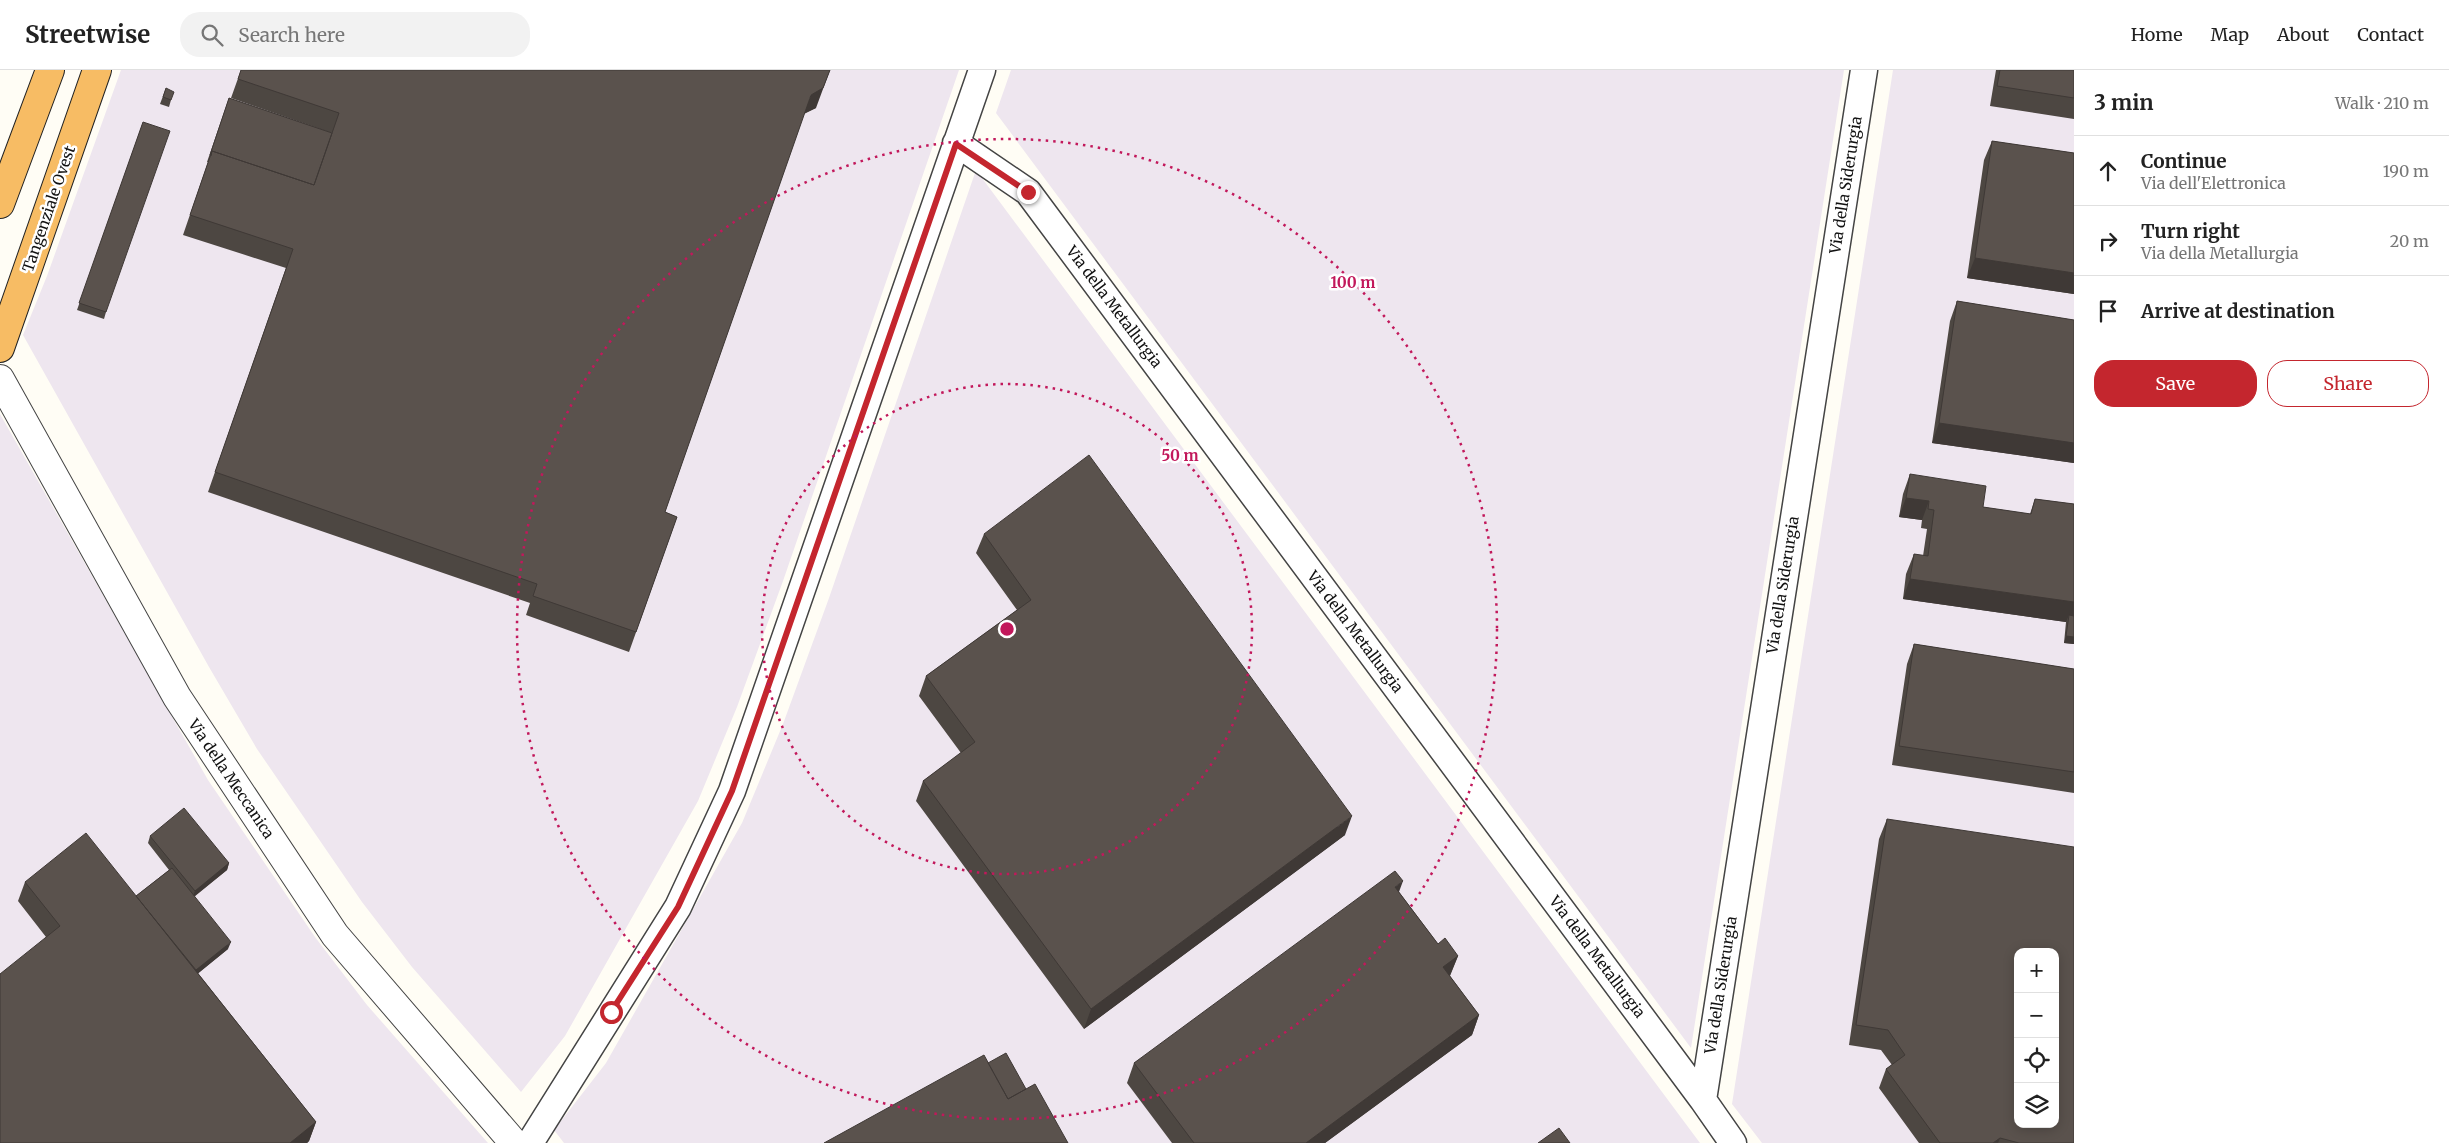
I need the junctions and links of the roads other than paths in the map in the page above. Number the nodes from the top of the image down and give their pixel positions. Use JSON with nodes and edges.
{"nodes":[{"id":1,"x":50,"y":70,"type":"edge"},
{"id":2,"x":97,"y":70,"type":"edge"},
{"id":3,"x":982,"y":70,"type":"edge"},
{"id":4,"x":1864,"y":70,"type":"edge"},
{"id":5,"x":956,"y":144,"type":"junction"},
{"id":6,"x":0,"y":204,"type":"edge"},
{"id":7,"x":5,"y":336,"type":"edge"},
{"id":8,"x":0,"y":379,"type":"edge"},
{"id":9,"x":1703,"y":1100,"type":"junction"},
{"id":10,"x":514,"y":1143,"type":"edge"},
{"id":11,"x":530,"y":1143,"type":"edge"},
{"id":12,"x":1733,"y":1143,"type":"edge"}],
"edges":[{"from":1,"to":6,"type":"highway"},
{"from":2,"to":7,"type":"highway","name":"Tangenziale Ovest"},
{"from":3,"to":5,"type":"street"},
{"from":4,"to":9,"type":"street","name":"Via della Siderurgia"},
{"from":5,"to":9,"type":"street","name":"Via della Metallurgia"},
{"from":5,"to":11,"type":"street"},
{"from":8,"to":10,"type":"street","name":"Via della Meccanica"},
{"from":9,"to":12,"type":"street","name":"Via della Metallurgia"}]}
